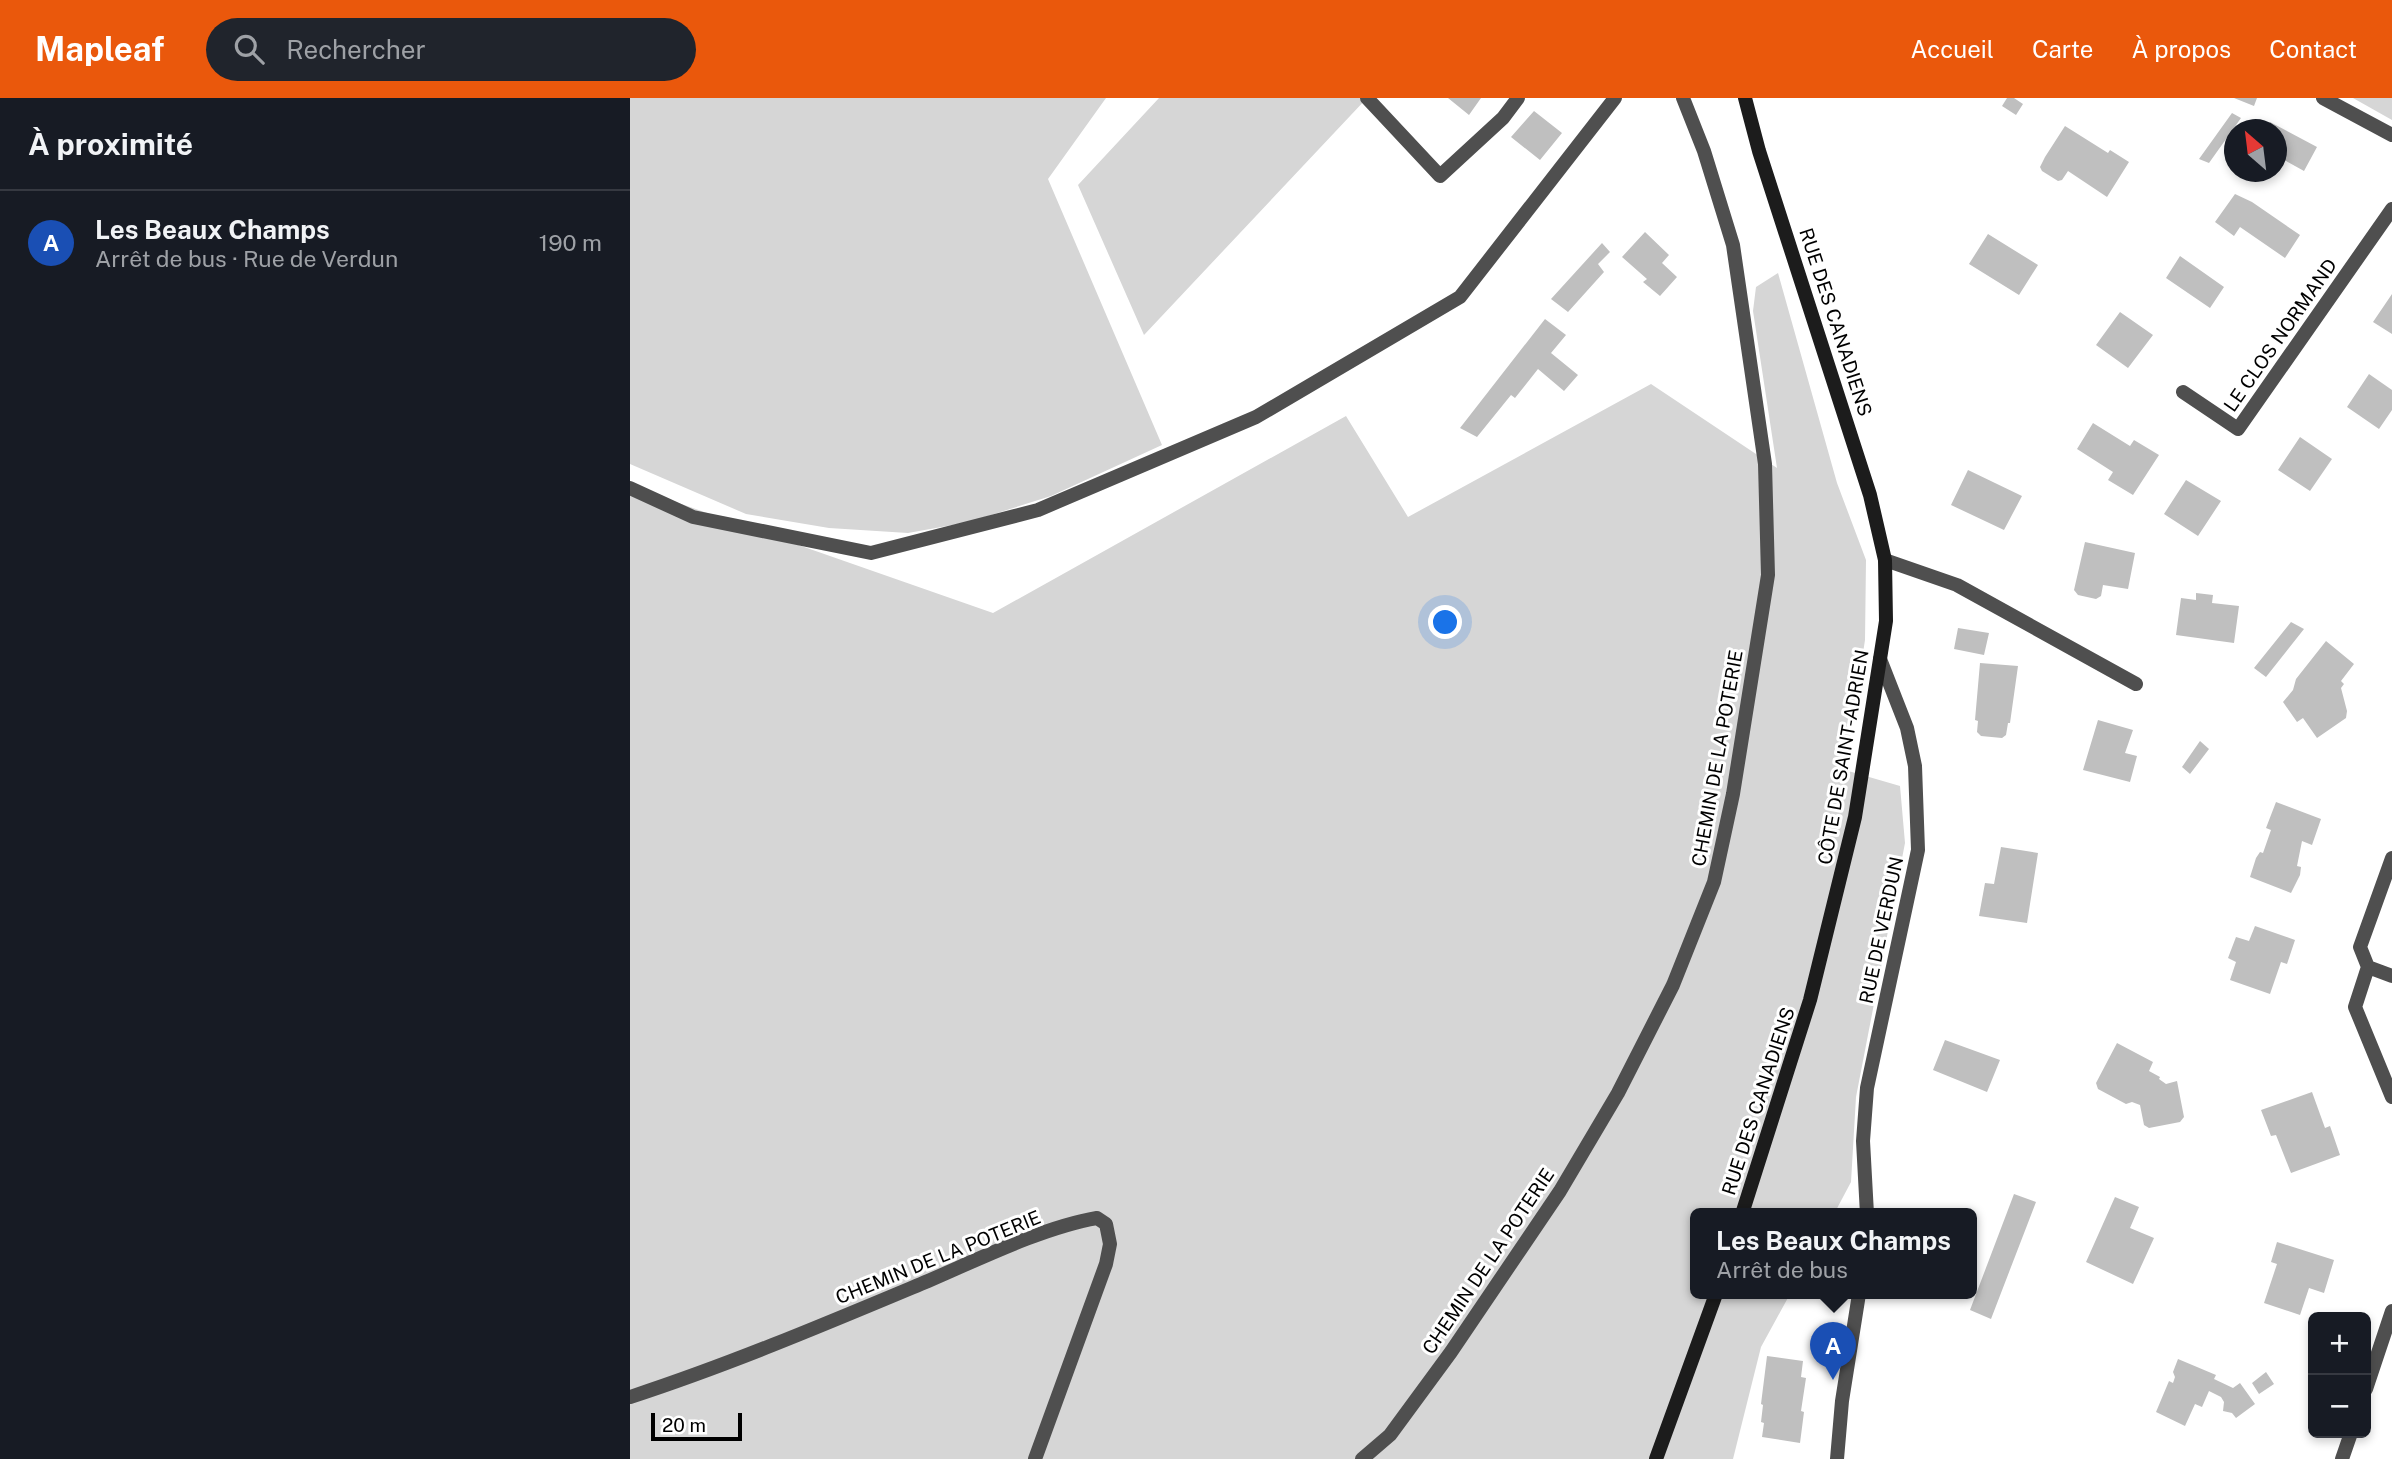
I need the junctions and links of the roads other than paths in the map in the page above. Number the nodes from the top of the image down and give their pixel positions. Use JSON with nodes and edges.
{"nodes":[{"id":1,"x":1367,"y":98,"type":"edge"},
{"id":2,"x":1518,"y":98,"type":"edge"},
{"id":3,"x":1615,"y":98,"type":"edge"},
{"id":4,"x":1683,"y":98,"type":"edge"},
{"id":5,"x":1745,"y":98,"type":"edge"},
{"id":6,"x":2323,"y":98,"type":"edge"},
{"id":7,"x":2392,"y":135,"type":"edge"},
{"id":8,"x":2392,"y":209,"type":"edge"},
{"id":9,"x":2183,"y":392,"type":"dead end"},
{"id":10,"x":630,"y":488,"type":"edge"},
{"id":11,"x":1885,"y":560,"type":"junction"},
{"id":12,"x":1880,"y":659,"type":"junction"},
{"id":13,"x":2136,"y":684,"type":"dead end"},
{"id":14,"x":2392,"y":858,"type":"edge"},
{"id":15,"x":2368,"y":967,"type":"junction"},
{"id":16,"x":2392,"y":976,"type":"edge"},
{"id":17,"x":1810,"y":1000,"type":"joint"},
{"id":18,"x":2392,"y":1097,"type":"edge"},
{"id":19,"x":1744,"y":1208,"type":"edge"},
{"id":20,"x":1867,"y":1208,"type":"edge"},
{"id":21,"x":1714,"y":1299,"type":"edge"},
{"id":22,"x":1857,"y":1299,"type":"edge"},
{"id":23,"x":2392,"y":1311,"type":"edge"},
{"id":24,"x":2371,"y":1375,"type":"edge"},
{"id":25,"x":630,"y":1397,"type":"edge"},
{"id":26,"x":2349,"y":1438,"type":"edge"},
{"id":27,"x":1035,"y":1459,"type":"edge"},
{"id":28,"x":1362,"y":1459,"type":"edge"},
{"id":29,"x":1656,"y":1459,"type":"edge"},
{"id":30,"x":1837,"y":1459,"type":"edge"},
{"id":31,"x":2342,"y":1459,"type":"edge"}],
"edges":[{"from":1,"to":2,"type":"street"},
{"from":3,"to":10,"type":"street"},
{"from":4,"to":28,"type":"street","name":"CHEMIN DE LA POTERIE"},
{"from":5,"to":11,"type":"main road","name":"RUE DES CANADIENS"},
{"from":6,"to":7,"type":"street"},
{"from":8,"to":9,"type":"street","name":"LE CLOS NORMAND"},
{"from":11,"to":12,"type":"main road","name":"CÔTE DE SAINT-ADRIEN"},
{"from":11,"to":13,"type":"street"},
{"from":12,"to":17,"type":"main road","name":"CÔTE DE SAINT-ADRIEN"},
{"from":12,"to":20,"type":"street","name":"RUE DE VERDUN"},
{"from":14,"to":15,"type":"street"},
{"from":15,"to":16,"type":"street"},
{"from":15,"to":18,"type":"street"},
{"from":17,"to":19,"type":"main road","name":"RUE DES CANADIENS"},
{"from":21,"to":29,"type":"main road"},
{"from":22,"to":30,"type":"street"},
{"from":23,"to":24,"type":"street"},
{"from":25,"to":27,"type":"street","name":"CHEMIN DE LA POTERIE"},
{"from":26,"to":31,"type":"street"}]}
